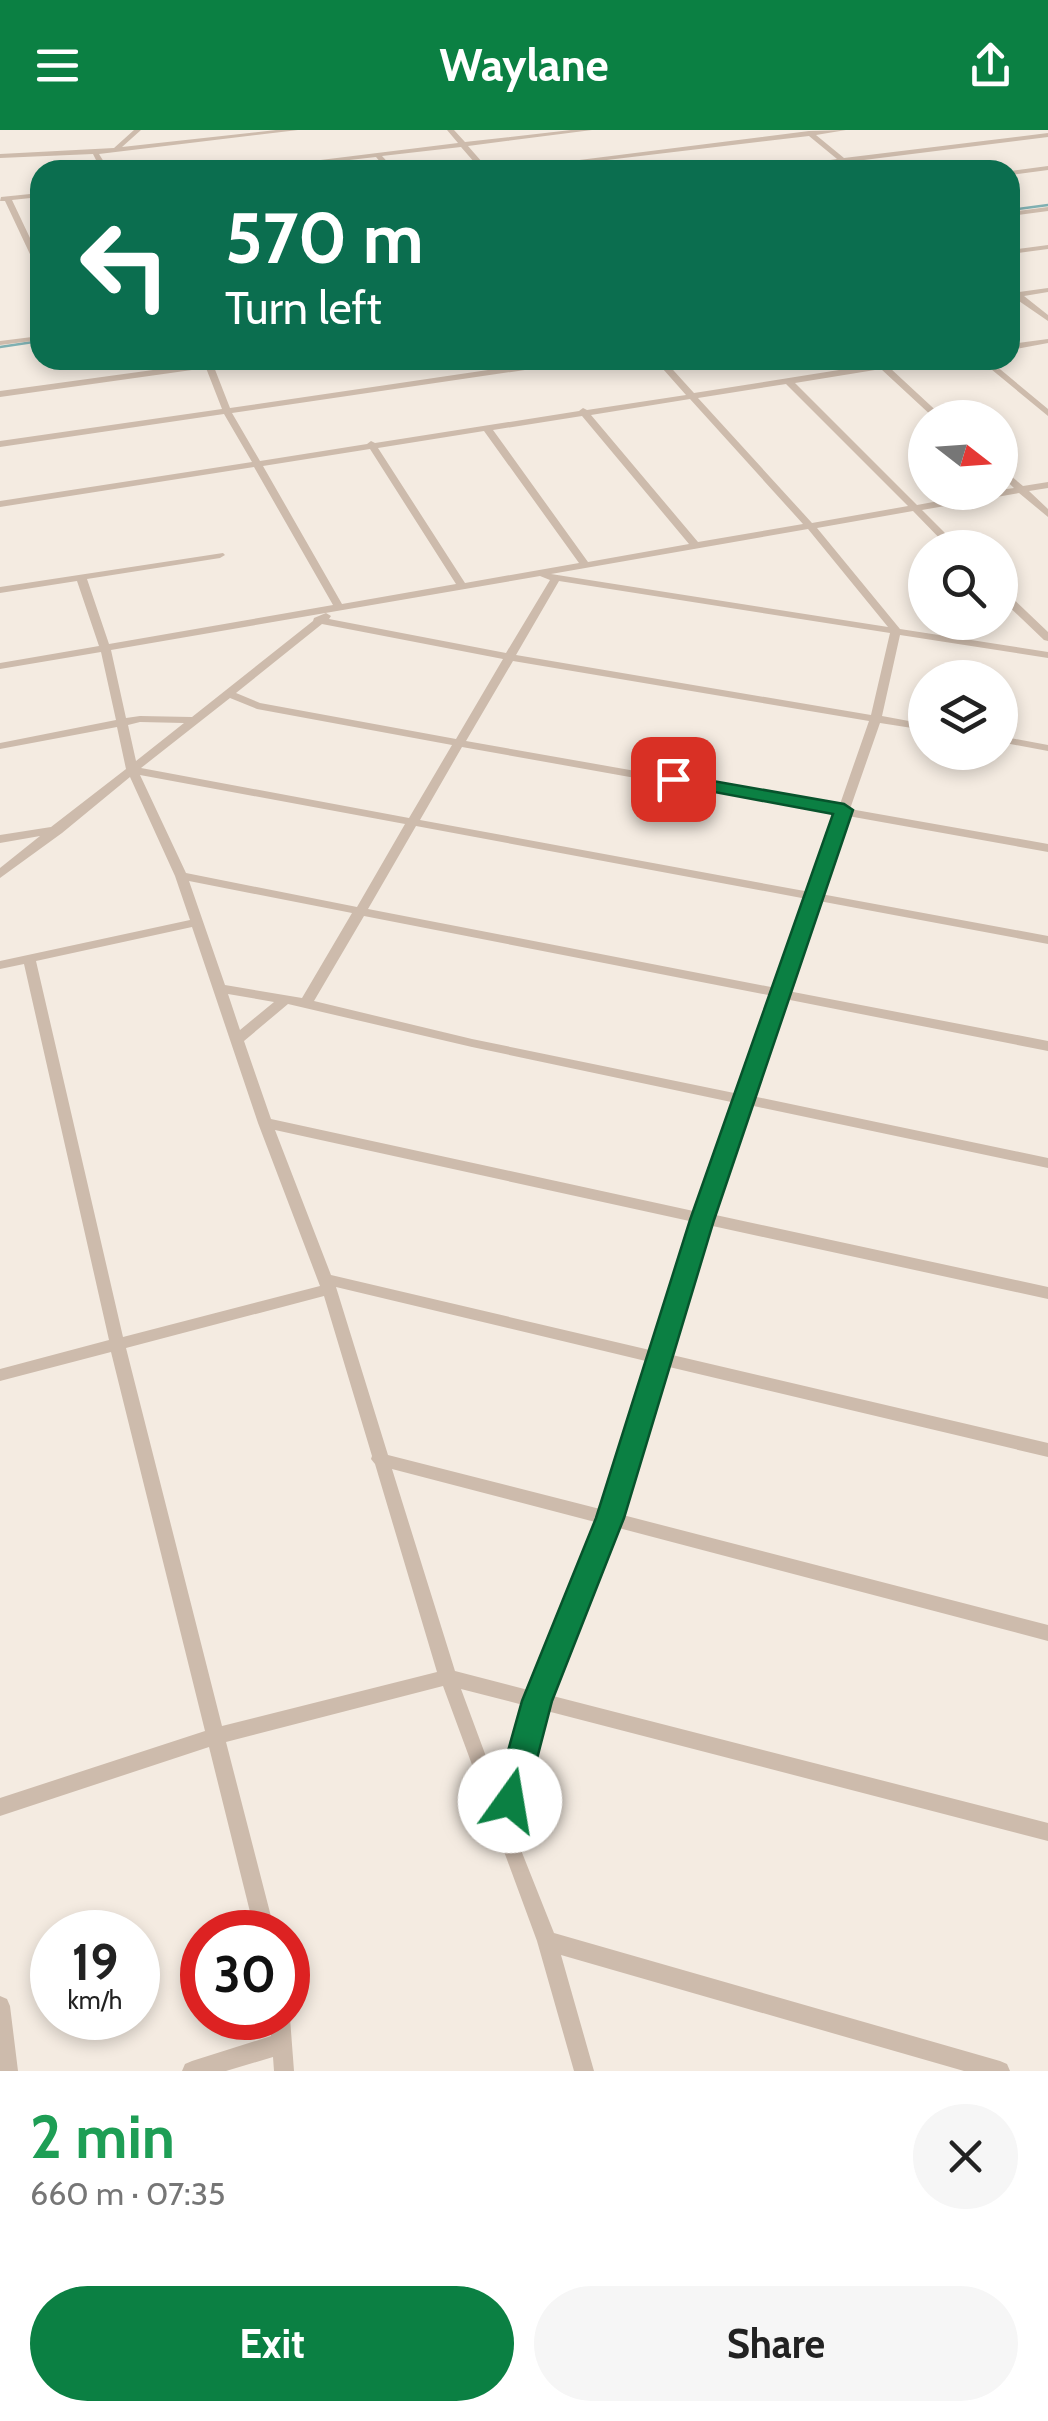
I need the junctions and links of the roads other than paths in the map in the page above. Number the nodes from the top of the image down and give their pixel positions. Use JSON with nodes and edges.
{"nodes":[{"id":1,"x":138,"y":130,"type":"edge"},
{"id":2,"x":295,"y":130,"type":"edge"},
{"id":3,"x":450,"y":130,"type":"edge"},
{"id":4,"x":589,"y":130,"type":"edge"},
{"id":5,"x":844,"y":130,"type":"edge"},
{"id":6,"x":807,"y":132,"type":"edge"},
{"id":7,"x":542,"y":133,"type":"edge"},
{"id":8,"x":1048,"y":135,"type":"edge"},
{"id":9,"x":463,"y":145,"type":"junction"},
{"id":10,"x":117,"y":148,"type":"junction"},
{"id":11,"x":95,"y":152,"type":"junction"},
{"id":12,"x":27,"y":154,"type":"junction"},
{"id":13,"x":378,"y":154,"type":"junction"},
{"id":14,"x":0,"y":156,"type":"edge"},
{"id":15,"x":99,"y":160,"type":"edge"},
{"id":16,"x":338,"y":160,"type":"edge"},
{"id":17,"x":383,"y":160,"type":"edge"},
{"id":18,"x":476,"y":160,"type":"edge"},
{"id":19,"x":584,"y":160,"type":"edge"},
{"id":20,"x":842,"y":160,"type":"joint"},
{"id":21,"x":1048,"y":168,"type":"edge"},
{"id":22,"x":0,"y":169,"type":"edge"},
{"id":23,"x":1020,"y":172,"type":"edge"},
{"id":24,"x":30,"y":195,"type":"edge"},
{"id":25,"x":4,"y":198,"type":"edge"},
{"id":26,"x":1048,"y":205,"type":"edge"},
{"id":27,"x":1020,"y":209,"type":"edge"},
{"id":28,"x":0,"y":215,"type":"edge"},
{"id":29,"x":19,"y":221,"type":"junction"},
{"id":30,"x":30,"y":241,"type":"edge"},
{"id":31,"x":1048,"y":247,"type":"edge"},
{"id":32,"x":1020,"y":251,"type":"edge"},
{"id":33,"x":1048,"y":290,"type":"edge"},
{"id":34,"x":1020,"y":292,"type":"edge"},
{"id":35,"x":1020,"y":298,"type":"edge"},
{"id":36,"x":1048,"y":319,"type":"edge"},
{"id":37,"x":30,"y":339,"type":"edge"},
{"id":38,"x":1048,"y":341,"type":"edge"},
{"id":39,"x":0,"y":343,"type":"edge"},
{"id":40,"x":1020,"y":345,"type":"edge"},
{"id":41,"x":30,"y":347,"type":"edge"},
{"id":42,"x":0,"y":351,"type":"edge"},
{"id":43,"x":156,"y":370,"type":"edge"},
{"id":44,"x":211,"y":370,"type":"edge"},
{"id":45,"x":504,"y":370,"type":"edge"},
{"id":46,"x":668,"y":370,"type":"edge"},
{"id":47,"x":856,"y":370,"type":"edge"},
{"id":48,"x":887,"y":370,"type":"edge"},
{"id":49,"x":996,"y":370,"type":"edge"},
{"id":50,"x":787,"y":380,"type":"junction"},
{"id":51,"x":0,"y":394,"type":"edge"},
{"id":52,"x":691,"y":396,"type":"junction"},
{"id":53,"x":920,"y":400,"type":"edge"},
{"id":54,"x":227,"y":411,"type":"junction"},
{"id":55,"x":584,"y":411,"type":"junction"},
{"id":56,"x":1048,"y":413,"type":"edge"},
{"id":57,"x":486,"y":427,"type":"junction"},
{"id":58,"x":0,"y":444,"type":"edge"},
{"id":59,"x":371,"y":444,"type":"junction"},
{"id":60,"x":260,"y":463,"type":"junction"},
{"id":61,"x":1048,"y":485,"type":"edge"},
{"id":62,"x":1018,"y":486,"type":"edge"},
{"id":63,"x":1022,"y":489,"type":"junction"},
{"id":64,"x":1018,"y":490,"type":"edge"},
{"id":65,"x":908,"y":500,"type":"edge"},
{"id":66,"x":0,"y":504,"type":"edge"},
{"id":67,"x":908,"y":509,"type":"edge"},
{"id":68,"x":918,"y":510,"type":"edge"},
{"id":69,"x":1048,"y":514,"type":"edge"},
{"id":70,"x":811,"y":527,"type":"junction"},
{"id":71,"x":937,"y":530,"type":"edge"},
{"id":72,"x":697,"y":547,"type":"junction"},
{"id":73,"x":220,"y":555,"type":"dead end"},
{"id":74,"x":586,"y":565,"type":"junction"},
{"id":75,"x":532,"y":574,"type":"junction"},
{"id":76,"x":80,"y":576,"type":"junction"},
{"id":77,"x":556,"y":578,"type":"junction"},
{"id":78,"x":462,"y":586,"type":"junction"},
{"id":79,"x":0,"y":590,"type":"edge"},
{"id":80,"x":340,"y":609,"type":"junction"},
{"id":81,"x":1018,"y":609,"type":"edge"},
{"id":82,"x":318,"y":620,"type":"junction"},
{"id":83,"x":896,"y":630,"type":"junction"},
{"id":84,"x":1048,"y":638,"type":"edge"},
{"id":85,"x":105,"y":648,"type":"junction"},
{"id":86,"x":1048,"y":654,"type":"edge"},
{"id":87,"x":508,"y":657,"type":"junction"},
{"id":88,"x":0,"y":666,"type":"edge"},
{"id":89,"x":228,"y":693,"type":"junction"},
{"id":90,"x":876,"y":718,"type":"junction"},
{"id":91,"x":193,"y":720,"type":"junction"},
{"id":92,"x":124,"y":722,"type":"junction"},
{"id":93,"x":908,"y":723,"type":"edge"},
{"id":94,"x":460,"y":743,"type":"junction"},
{"id":95,"x":1018,"y":743,"type":"edge"},
{"id":96,"x":0,"y":746,"type":"edge"},
{"id":97,"x":1048,"y":748,"type":"edge"},
{"id":98,"x":132,"y":770,"type":"junction"},
{"id":99,"x":844,"y":810,"type":"junction"},
{"id":100,"x":414,"y":822,"type":"junction"},
{"id":101,"x":60,"y":830,"type":"junction"},
{"id":102,"x":0,"y":840,"type":"edge"},
{"id":103,"x":1048,"y":848,"type":"edge"},
{"id":104,"x":0,"y":874,"type":"edge"},
{"id":105,"x":180,"y":876,"type":"junction"},
{"id":106,"x":814,"y":898,"type":"junction"},
{"id":107,"x":362,"y":909,"type":"junction"},
{"id":108,"x":194,"y":922,"type":"junction"},
{"id":109,"x":1048,"y":940,"type":"edge"},
{"id":110,"x":30,"y":960,"type":"junction"},
{"id":111,"x":0,"y":965,"type":"edge"},
{"id":112,"x":222,"y":990,"type":"junction"},
{"id":113,"x":781,"y":994,"type":"junction"},
{"id":114,"x":285,"y":1000,"type":"junction"},
{"id":115,"x":306,"y":1003,"type":"junction"},
{"id":116,"x":238,"y":1039,"type":"junction"},
{"id":117,"x":1048,"y":1046,"type":"edge"},
{"id":118,"x":743,"y":1098,"type":"junction"},
{"id":119,"x":265,"y":1123,"type":"junction"},
{"id":120,"x":1048,"y":1163,"type":"edge"},
{"id":121,"x":702,"y":1220,"type":"junction"},
{"id":122,"x":327,"y":1284,"type":"junction"},
{"id":123,"x":1048,"y":1293,"type":"edge"},
{"id":124,"x":118,"y":1347,"type":"junction"},
{"id":125,"x":660,"y":1360,"type":"junction"},
{"id":126,"x":0,"y":1375,"type":"edge"},
{"id":127,"x":1048,"y":1450,"type":"edge"},
{"id":128,"x":379,"y":1459,"type":"junction"},
{"id":129,"x":610,"y":1518,"type":"junction"},
{"id":130,"x":1048,"y":1634,"type":"edge"},
{"id":131,"x":448,"y":1676,"type":"junction"},
{"id":132,"x":537,"y":1701,"type":"junction"},
{"id":133,"x":216,"y":1736,"type":"junction"},
{"id":134,"x":0,"y":1807,"type":"edge"},
{"id":135,"x":504,"y":1830,"type":"junction"},
{"id":136,"x":1048,"y":1832,"type":"edge"},
{"id":137,"x":260,"y":1910,"type":"edge"},
{"id":138,"x":546,"y":1941,"type":"junction"},
{"id":139,"x":0,"y":2006,"type":"edge"},
{"id":140,"x":280,"y":2040,"type":"edge"},
{"id":141,"x":280,"y":2044,"type":"junction"},
{"id":142,"x":8,"y":2071,"type":"edge"},
{"id":143,"x":192,"y":2071,"type":"edge"},
{"id":144,"x":284,"y":2071,"type":"edge"},
{"id":145,"x":584,"y":2071,"type":"edge"},
{"id":146,"x":1000,"y":2071,"type":"edge"}],
"edges":[{"from":1,"to":10,"type":"street"},
{"from":2,"to":10,"type":"street"},
{"from":3,"to":9,"type":"street"},
{"from":4,"to":7,"type":"street"},
{"from":5,"to":6,"type":"street"},
{"from":6,"to":19,"type":"street"},
{"from":6,"to":20,"type":"street"},
{"from":7,"to":9,"type":"street"},
{"from":8,"to":20,"type":"street"},
{"from":9,"to":13,"type":"street"},
{"from":9,"to":18,"type":"street"},
{"from":10,"to":11,"type":"street"},
{"from":11,"to":12,"type":"street"},
{"from":11,"to":15,"type":"street"},
{"from":12,"to":14,"type":"street"},
{"from":12,"to":22,"type":"street"},
{"from":13,"to":16,"type":"street"},
{"from":13,"to":17,"type":"street"},
{"from":21,"to":23,"type":"street"},
{"from":24,"to":25,"type":"street"},
{"from":25,"to":29,"type":"street"},
{"from":26,"to":27,"type":"street"},
{"from":28,"to":29,"type":"street"},
{"from":29,"to":30,"type":"street"},
{"from":31,"to":32,"type":"street"},
{"from":33,"to":34,"type":"street"},
{"from":35,"to":36,"type":"street"},
{"from":37,"to":39,"type":"street"},
{"from":38,"to":40,"type":"street"},
{"from":41,"to":42,"type":"street"},
{"from":43,"to":51,"type":"street"},
{"from":44,"to":54,"type":"street"},
{"from":45,"to":54,"type":"street"},
{"from":46,"to":52,"type":"street"},
{"from":47,"to":50,"type":"street"},
{"from":48,"to":53,"type":"street"},
{"from":49,"to":56,"type":"street"},
{"from":50,"to":52,"type":"street"},
{"from":50,"to":65,"type":"street"},
{"from":52,"to":55,"type":"street"},
{"from":52,"to":70,"type":"street"},
{"from":54,"to":58,"type":"street"},
{"from":54,"to":60,"type":"street"},
{"from":55,"to":57,"type":"street"},
{"from":55,"to":72,"type":"street"},
{"from":57,"to":59,"type":"street"},
{"from":57,"to":74,"type":"street"},
{"from":59,"to":60,"type":"street"},
{"from":59,"to":78,"type":"street"},
{"from":60,"to":66,"type":"street"},
{"from":60,"to":80,"type":"street"},
{"from":61,"to":63,"type":"street"},
{"from":62,"to":63,"type":"street"},
{"from":63,"to":64,"type":"street"},
{"from":63,"to":69,"type":"street"},
{"from":67,"to":70,"type":"street"},
{"from":68,"to":71,"type":"street"},
{"from":70,"to":72,"type":"street"},
{"from":70,"to":83,"type":"street"},
{"from":72,"to":74,"type":"street"},
{"from":73,"to":76,"type":"street"},
{"from":74,"to":75,"type":"street"},
{"from":75,"to":77,"type":"street"},
{"from":75,"to":78,"type":"street"},
{"from":76,"to":79,"type":"street"},
{"from":76,"to":85,"type":"street"},
{"from":77,"to":83,"type":"street"},
{"from":77,"to":87,"type":"street"},
{"from":78,"to":80,"type":"street"},
{"from":80,"to":82,"type":"street"},
{"from":80,"to":85,"type":"street"},
{"from":81,"to":84,"type":"street"},
{"from":82,"to":87,"type":"street"},
{"from":82,"to":89,"type":"street"},
{"from":83,"to":86,"type":"street"},
{"from":83,"to":90,"type":"street"},
{"from":85,"to":88,"type":"street"},
{"from":85,"to":92,"type":"street"},
{"from":87,"to":90,"type":"street"},
{"from":87,"to":94,"type":"street"},
{"from":89,"to":91,"type":"street"},
{"from":89,"to":94,"type":"street"},
{"from":90,"to":93,"type":"street"},
{"from":90,"to":99,"type":"street"},
{"from":91,"to":92,"type":"street"},
{"from":91,"to":98,"type":"street"},
{"from":92,"to":96,"type":"street"},
{"from":92,"to":98,"type":"street"},
{"from":94,"to":99,"type":"street"},
{"from":94,"to":100,"type":"street"},
{"from":95,"to":97,"type":"street"},
{"from":98,"to":100,"type":"street"},
{"from":98,"to":101,"type":"street"},
{"from":98,"to":105,"type":"street"},
{"from":99,"to":103,"type":"street"},
{"from":99,"to":106,"type":"street"},
{"from":100,"to":106,"type":"street"},
{"from":100,"to":107,"type":"street"},
{"from":101,"to":102,"type":"street"},
{"from":101,"to":104,"type":"street"},
{"from":105,"to":107,"type":"street"},
{"from":105,"to":108,"type":"street"},
{"from":106,"to":109,"type":"street"},
{"from":106,"to":113,"type":"street"},
{"from":107,"to":113,"type":"street"},
{"from":107,"to":115,"type":"street"},
{"from":108,"to":110,"type":"street"},
{"from":108,"to":112,"type":"street"},
{"from":110,"to":111,"type":"street"},
{"from":110,"to":124,"type":"street"},
{"from":112,"to":114,"type":"street"},
{"from":112,"to":116,"type":"street"},
{"from":113,"to":117,"type":"street"},
{"from":113,"to":118,"type":"street"},
{"from":114,"to":115,"type":"street"},
{"from":114,"to":116,"type":"street"},
{"from":115,"to":118,"type":"street"},
{"from":116,"to":119,"type":"street"},
{"from":118,"to":120,"type":"street"},
{"from":118,"to":121,"type":"street"},
{"from":119,"to":121,"type":"street"},
{"from":119,"to":122,"type":"street"},
{"from":121,"to":123,"type":"street"},
{"from":121,"to":125,"type":"street"},
{"from":122,"to":124,"type":"street"},
{"from":122,"to":125,"type":"street"},
{"from":122,"to":128,"type":"street"},
{"from":124,"to":126,"type":"street"},
{"from":124,"to":133,"type":"street"},
{"from":125,"to":127,"type":"street"},
{"from":125,"to":129,"type":"street"},
{"from":128,"to":129,"type":"street"},
{"from":128,"to":131,"type":"street"},
{"from":129,"to":130,"type":"street"},
{"from":129,"to":132,"type":"street"},
{"from":131,"to":132,"type":"street"},
{"from":131,"to":133,"type":"street"},
{"from":131,"to":135,"type":"street"},
{"from":132,"to":135,"type":"street"},
{"from":132,"to":136,"type":"street"},
{"from":133,"to":134,"type":"street"},
{"from":133,"to":137,"type":"street"},
{"from":135,"to":138,"type":"street"},
{"from":138,"to":145,"type":"street"},
{"from":138,"to":146,"type":"street"},
{"from":139,"to":142,"type":"street"},
{"from":140,"to":141,"type":"street"},
{"from":141,"to":143,"type":"street"},
{"from":141,"to":144,"type":"street"}]}
